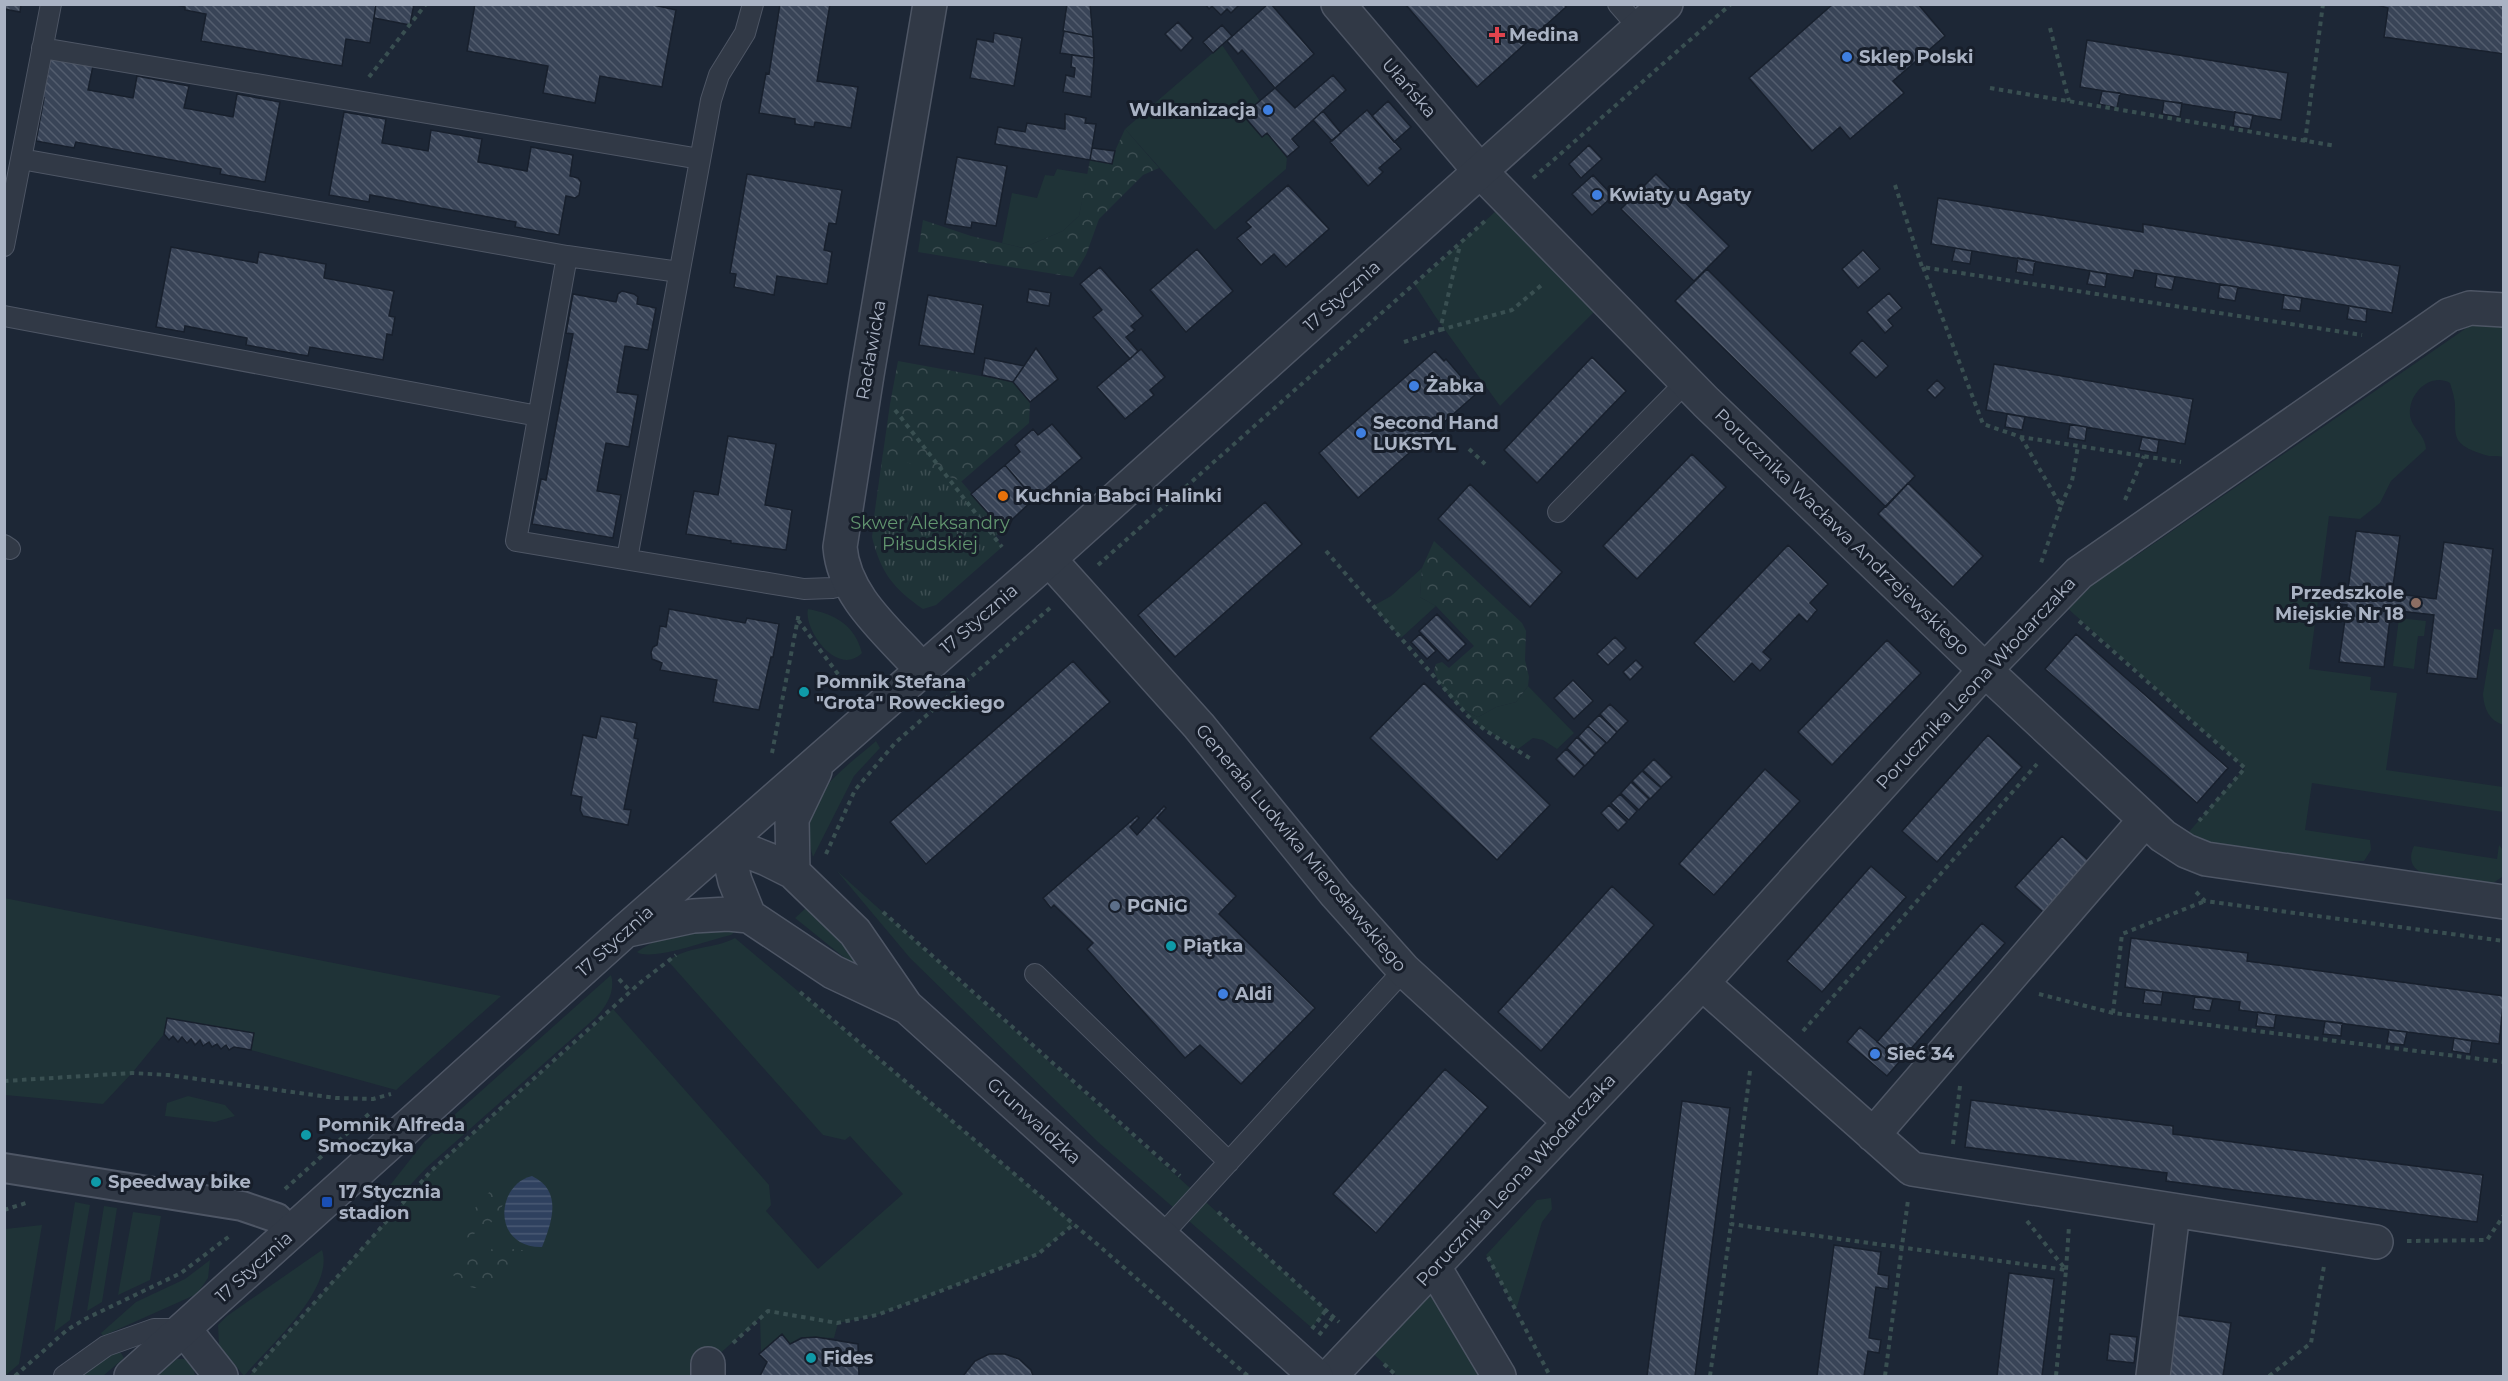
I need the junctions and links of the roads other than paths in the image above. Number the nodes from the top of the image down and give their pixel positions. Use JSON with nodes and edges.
{"nodes":[{"id":1,"x":51,"y":4,"type":"edge"},
{"id":2,"x":753,"y":4,"type":"edge"},
{"id":3,"x":930,"y":4,"type":"edge"},
{"id":4,"x":1338,"y":4,"type":"edge"},
{"id":5,"x":1666,"y":4,"type":"edge"},
{"id":6,"x":1629,"y":16,"type":"edge"},
{"id":7,"x":42,"y":48,"type":"junction"},
{"id":8,"x":21,"y":159,"type":"junction"},
{"id":9,"x":700,"y":159,"type":"junction"},
{"id":10,"x":1480,"y":171,"type":"junction"},
{"id":11,"x":4,"y":246,"type":"edge"},
{"id":12,"x":567,"y":256,"type":"junction"},
{"id":13,"x":680,"y":272,"type":"junction"},
{"id":14,"x":2504,"y":310,"type":"edge"},
{"id":15,"x":4,"y":316,"type":"edge"},
{"id":16,"x":1686,"y":382,"type":"junction"},
{"id":17,"x":538,"y":416,"type":"junction"},
{"id":18,"x":1558,"y":512,"type":"dead end"},
{"id":19,"x":627,"y":559,"type":"junction"},
{"id":20,"x":1049,"y":559,"type":"junction"},
{"id":21,"x":849,"y":584,"type":"junction"},
{"id":22,"x":922,"y":669,"type":"junction"},
{"id":23,"x":1985,"y":670,"type":"junction"},
{"id":24,"x":822,"y":757,"type":"junction"},
{"id":25,"x":2145,"y":820,"type":"junction"},
{"id":26,"x":726,"y":843,"type":"junction"},
{"id":27,"x":793,"y":872,"type":"junction"},
{"id":28,"x":2504,"y":902,"type":"edge"},
{"id":29,"x":749,"y":916,"type":"junction"},
{"id":30,"x":626,"y":930,"type":"junction"},
{"id":31,"x":1404,"y":970,"type":"junction"},
{"id":32,"x":1035,"y":975,"type":"dead end"},
{"id":33,"x":1702,"y":983,"type":"junction"},
{"id":34,"x":906,"y":1006,"type":"junction"},
{"id":35,"x":1569,"y":1121,"type":"junction"},
{"id":36,"x":1873,"y":1135,"type":"junction"},
{"id":37,"x":1229,"y":1162,"type":"junction"},
{"id":38,"x":4,"y":1168,"type":"edge"},
{"id":39,"x":2173,"y":1212,"type":"junction"},
{"id":40,"x":292,"y":1233,"type":"junction"},
{"id":41,"x":1161,"y":1236,"type":"junction"},
{"id":42,"x":2376,"y":1242,"type":"road end"},
{"id":43,"x":1434,"y":1267,"type":"junction"},
{"id":44,"x":184,"y":1329,"type":"junction"},
{"id":45,"x":64,"y":1377,"type":"edge"},
{"id":46,"x":131,"y":1377,"type":"edge"},
{"id":47,"x":221,"y":1377,"type":"edge"},
{"id":48,"x":1316,"y":1377,"type":"edge"},
{"id":49,"x":1330,"y":1377,"type":"edge"},
{"id":50,"x":1499,"y":1377,"type":"edge"},
{"id":51,"x":2153,"y":1377,"type":"edge"}],
"edges":[{"from":1,"to":7,"type":"lane"},
{"from":2,"to":9,"type":"lane"},
{"from":3,"to":21,"type":"street","name":"Racławicka"},
{"from":4,"to":10,"type":"street","name":"Ułańska"},
{"from":5,"to":6,"type":"street","name":"17 Stycznia"},
{"from":6,"to":10,"type":"street","name":"17 Stycznia"},
{"from":7,"to":8,"type":"lane"},
{"from":7,"to":9,"type":"lane"},
{"from":8,"to":11,"type":"lane"},
{"from":8,"to":12,"type":"lane"},
{"from":9,"to":13,"type":"lane"},
{"from":10,"to":16,"type":"street","name":"Porucznika Wacława Andrzejewskiego"},
{"from":10,"to":20,"type":"street","name":"17 Stycznia"},
{"from":12,"to":13,"type":"lane"},
{"from":12,"to":17,"type":"lane"},
{"from":13,"to":19,"type":"lane"},
{"from":14,"to":23,"type":"street","name":"Porucznika Leona Włodarczaka"},
{"from":15,"to":17,"type":"lane"},
{"from":16,"to":18,"type":"lane"},
{"from":16,"to":23,"type":"street","name":"Porucznika Wacława Andrzejewskiego"},
{"from":17,"to":19,"type":"lane"},
{"from":19,"to":21,"type":"lane"},
{"from":20,"to":22,"type":"street","name":"17 Stycznia"},
{"from":20,"to":31,"type":"street","name":"Generała Ludwika Mierosławskiego"},
{"from":21,"to":22,"type":"street","name":"Racławicka"},
{"from":22,"to":24,"type":"street","name":"17 Stycznia"},
{"from":23,"to":25,"type":"street","name":"Porucznika Wacława Andrzejewskiego"},
{"from":23,"to":33,"type":"street","name":"Porucznika Leona Włodarczaka"},
{"from":24,"to":26,"type":"street","name":"17 Stycznia"},
{"from":24,"to":27,"type":"street"},
{"from":25,"to":28,"type":"street","name":"Porucznika Wacława Andrzejewskiego"},
{"from":25,"to":36,"type":"street"},
{"from":26,"to":27,"type":"street","name":"Grunwaldzka"},
{"from":26,"to":29,"type":"street"},
{"from":26,"to":30,"type":"street","name":"17 Stycznia"},
{"from":27,"to":34,"type":"street","name":"Grunwaldzka"},
{"from":29,"to":30,"type":"street"},
{"from":29,"to":34,"type":"street","name":"Grunwaldzka"},
{"from":30,"to":40,"type":"street","name":"17 Stycznia"},
{"from":31,"to":35,"type":"street","name":"Generała Ludwika Mierosławskiego"},
{"from":31,"to":37,"type":"lane"},
{"from":32,"to":37,"type":"lane"},
{"from":33,"to":35,"type":"street","name":"Porucznika Leona Włodarczaka"},
{"from":33,"to":36,"type":"street"},
{"from":34,"to":41,"type":"street","name":"Grunwaldzka"},
{"from":35,"to":43,"type":"street","name":"Porucznika Leona Włodarczaka"},
{"from":36,"to":39,"type":"street"},
{"from":37,"to":41,"type":"lane"},
{"from":38,"to":40,"type":"street"},
{"from":39,"to":42,"type":"street"},
{"from":39,"to":51,"type":"street"},
{"from":40,"to":44,"type":"street","name":"17 Stycznia"},
{"from":41,"to":48,"type":"street","name":"Grunwaldzka"},
{"from":43,"to":49,"type":"street","name":"Porucznika Leona Włodarczaka"},
{"from":43,"to":50,"type":"street"},
{"from":44,"to":45,"type":"lane"},
{"from":44,"to":46,"type":"street","name":"17 Stycznia"},
{"from":44,"to":47,"type":"street"}]}
